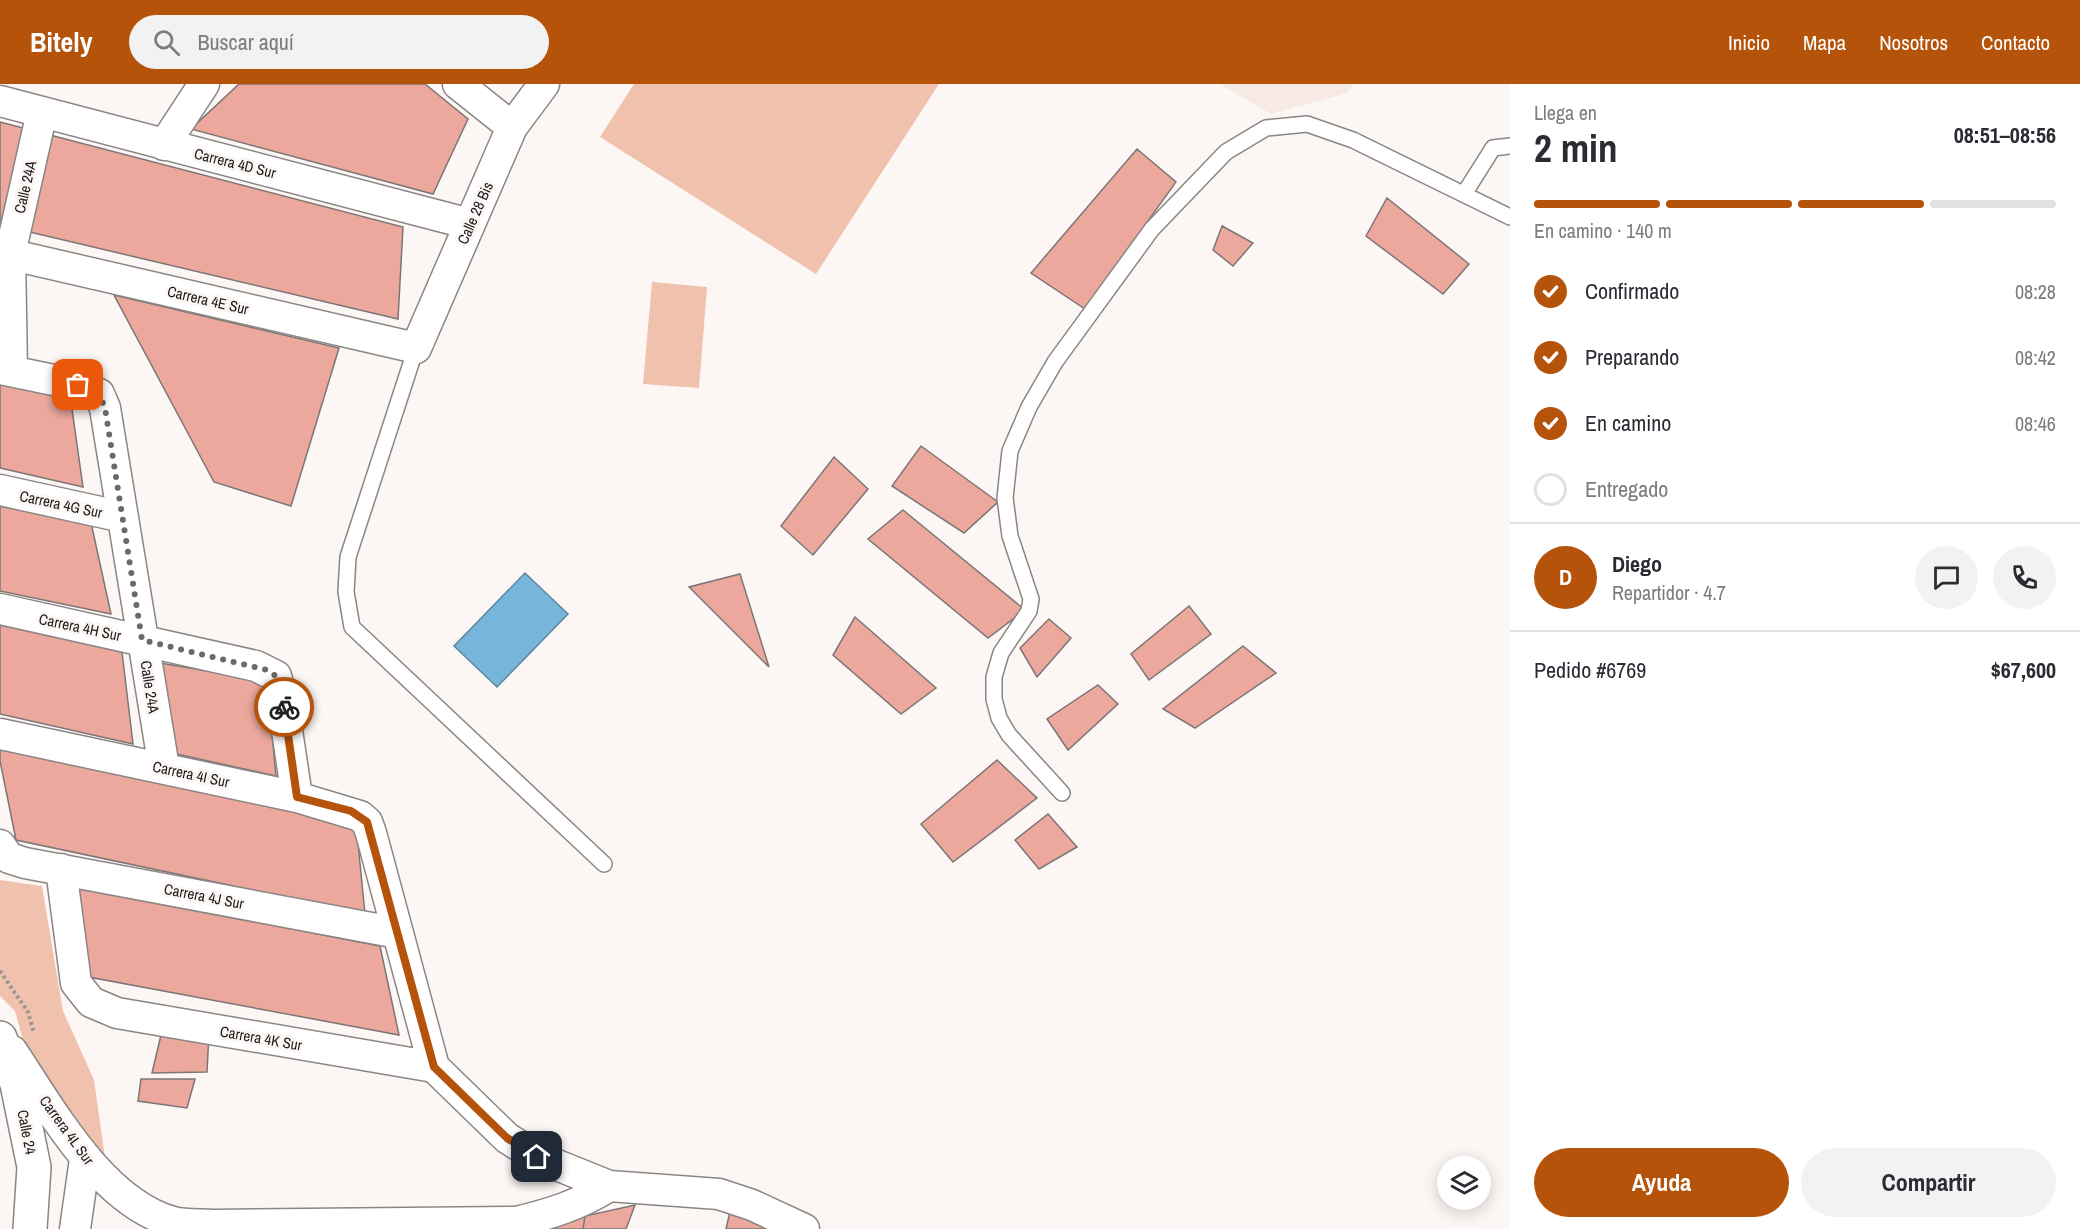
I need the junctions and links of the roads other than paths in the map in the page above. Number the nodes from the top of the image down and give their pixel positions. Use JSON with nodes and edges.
{"nodes":[{"id":1,"x":204,"y":84,"type":"edge"},
{"id":2,"x":458,"y":84,"type":"edge"},
{"id":3,"x":544,"y":84,"type":"edge"},
{"id":4,"x":0,"y":101,"type":"edge"},
{"id":5,"x":42,"y":112,"type":"junction"},
{"id":6,"x":512,"y":127,"type":"junction"},
{"id":7,"x":164,"y":145,"type":"junction"},
{"id":8,"x":1510,"y":146,"type":"edge"},
{"id":9,"x":1464,"y":194,"type":"junction"},
{"id":10,"x":1510,"y":217,"type":"edge"},
{"id":11,"x":470,"y":224,"type":"junction"},
{"id":12,"x":5,"y":253,"type":"edge"},
{"id":13,"x":416,"y":348,"type":"junction"},
{"id":14,"x":6,"y":370,"type":"edge"},
{"id":15,"x":0,"y":490,"type":"edge"},
{"id":16,"x":123,"y":517,"type":"junction"},
{"id":17,"x":0,"y":609,"type":"edge"},
{"id":18,"x":142,"y":640,"type":"junction"},
{"id":19,"x":0,"y":734,"type":"edge"},
{"id":20,"x":164,"y":768,"type":"junction"},
{"id":21,"x":1062,"y":793,"type":"dead end"},
{"id":22,"x":297,"y":797,"type":"junction"},
{"id":23,"x":5,"y":852,"type":"edge"},
{"id":24,"x":604,"y":864,"type":"dead end"},
{"id":25,"x":61,"y":869,"type":"junction"},
{"id":26,"x":398,"y":933,"type":"junction"},
{"id":27,"x":0,"y":1033,"type":"edge"},
{"id":28,"x":0,"y":1038,"type":"edge"},
{"id":29,"x":434,"y":1067,"type":"junction"},
{"id":30,"x":85,"y":1159,"type":"junction"},
{"id":31,"x":609,"y":1186,"type":"junction"},
{"id":32,"x":30,"y":1229,"type":"edge"},
{"id":33,"x":75,"y":1229,"type":"edge"},
{"id":34,"x":804,"y":1229,"type":"edge"}],
"edges":[{"from":1,"to":7,"type":"street"},
{"from":2,"to":6,"type":"street"},
{"from":3,"to":6,"type":"street","name":"Calle 28 Bis"},
{"from":4,"to":5,"type":"street","name":"Carrera 4D Sur"},
{"from":5,"to":7,"type":"street","name":"Carrera 4D Sur"},
{"from":5,"to":12,"type":"street","name":"Calle 24A"},
{"from":6,"to":11,"type":"street","name":"Calle 28 Bis"},
{"from":7,"to":11,"type":"street","name":"Carrera 4D Sur"},
{"from":8,"to":9,"type":"lane"},
{"from":9,"to":10,"type":"lane"},
{"from":9,"to":21,"type":"lane"},
{"from":11,"to":13,"type":"street","name":"Calle 28 Bis"},
{"from":12,"to":13,"type":"street","name":"Carrera 4E Sur"},
{"from":12,"to":14,"type":"street","name":"Calle 24A"},
{"from":13,"to":24,"type":"lane"},
{"from":14,"to":16,"type":"street","name":"Calle 24A"},
{"from":15,"to":16,"type":"street","name":"Carrera 4G Sur"},
{"from":16,"to":18,"type":"street","name":"Calle 24A"},
{"from":17,"to":18,"type":"street","name":"Carrera 4H Sur"},
{"from":18,"to":20,"type":"street","name":"Calle 24A"},
{"from":18,"to":22,"type":"street","name":"Carrera 4H Sur"},
{"from":19,"to":20,"type":"street","name":"Carrera 4I Sur"},
{"from":20,"to":22,"type":"street","name":"Carrera 4I Sur"},
{"from":22,"to":26,"type":"street","name":"Carrera 4I Sur"},
{"from":23,"to":25,"type":"street","name":"Carrera 4J Sur"},
{"from":25,"to":26,"type":"street","name":"Carrera 4J Sur"},
{"from":25,"to":29,"type":"street","name":"Carrera 4K Sur"},
{"from":26,"to":29,"type":"street"},
{"from":27,"to":30,"type":"street","name":"Carrera 4L Sur"},
{"from":28,"to":32,"type":"main road","name":"Calle 24"},
{"from":29,"to":31,"type":"street"},
{"from":30,"to":31,"type":"street","name":"Carrera 4L Sur"},
{"from":30,"to":33,"type":"street"},
{"from":31,"to":34,"type":"street"}]}
